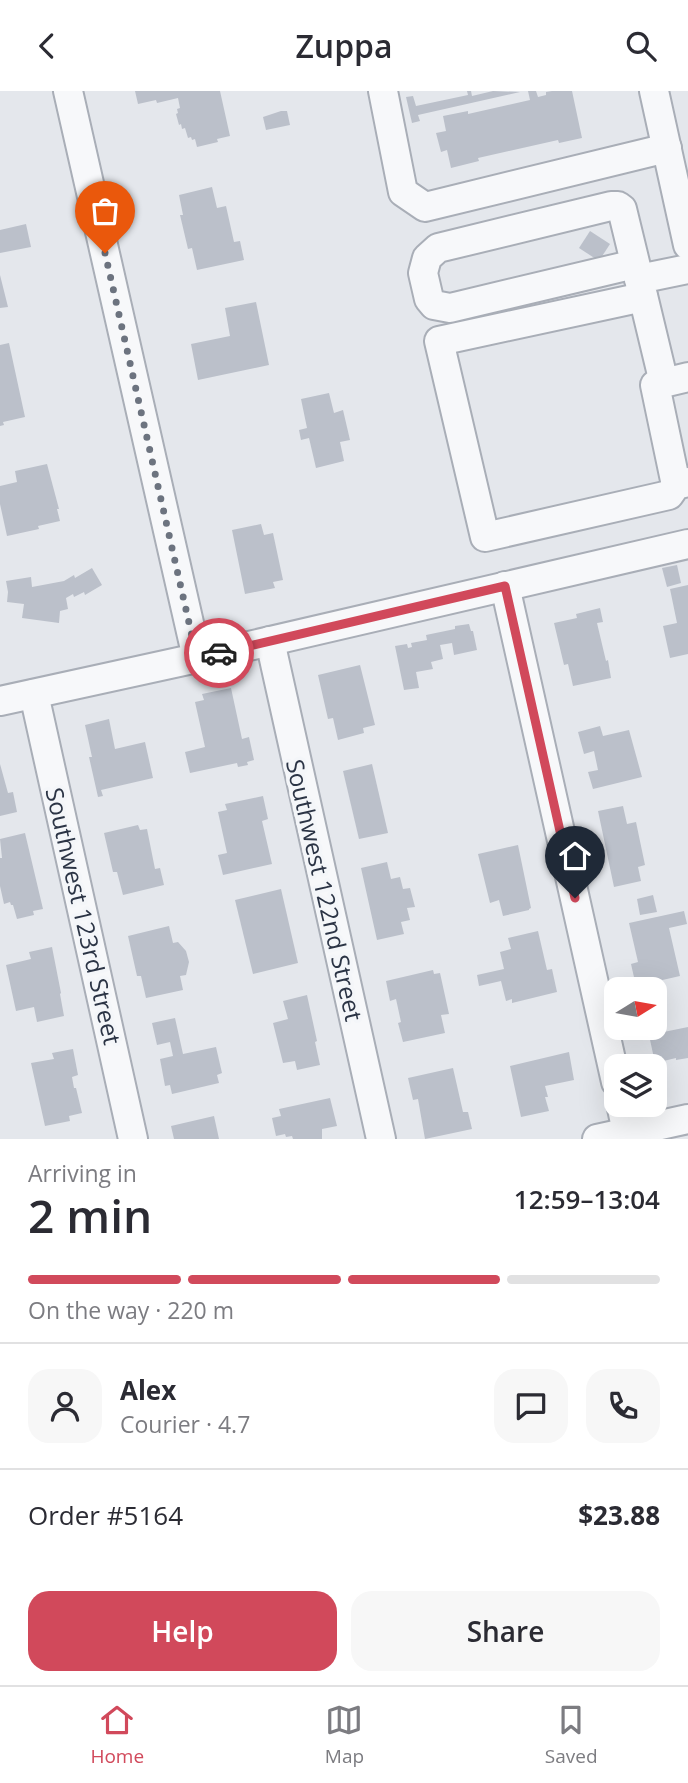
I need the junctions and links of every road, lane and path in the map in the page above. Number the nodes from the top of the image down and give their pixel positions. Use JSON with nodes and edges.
{"nodes":[{"id":1,"x":68,"y":91,"type":"edge"},
{"id":2,"x":383,"y":91,"type":"edge"},
{"id":3,"x":654,"y":91,"type":"edge"},
{"id":4,"x":667,"y":148,"type":"junction"},
{"id":5,"x":688,"y":245,"type":"edge"},
{"id":6,"x":688,"y":269,"type":"edge"},
{"id":7,"x":639,"y":280,"type":"junction"},
{"id":8,"x":676,"y":380,"type":"edge"},
{"id":9,"x":682,"y":484,"type":"edge"},
{"id":10,"x":688,"y":544,"type":"edge"},
{"id":11,"x":505,"y":586,"type":"junction"},
{"id":12,"x":270,"y":641,"type":"junction"},
{"id":13,"x":197,"y":658,"type":"junction"},
{"id":14,"x":34,"y":694,"type":"junction"},
{"id":15,"x":0,"y":701,"type":"edge"},
{"id":16,"x":610,"y":1054,"type":"edge"},
{"id":17,"x":624,"y":1117,"type":"edge"},
{"id":18,"x":688,"y":1119,"type":"edge"},
{"id":19,"x":627,"y":1132,"type":"junction"},
{"id":20,"x":133,"y":1139,"type":"edge"},
{"id":21,"x":381,"y":1139,"type":"edge"},
{"id":22,"x":597,"y":1139,"type":"edge"}],
"edges":[{"from":1,"to":13,"type":"street"},
{"from":2,"to":4,"type":"street"},
{"from":3,"to":4,"type":"street"},
{"from":4,"to":5,"type":"street"},
{"from":6,"to":7,"type":"street"},
{"from":7,"to":7,"type":"street"},
{"from":7,"to":8,"type":"street"},
{"from":7,"to":9,"type":"street"},
{"from":8,"to":9,"type":"street"},
{"from":10,"to":11,"type":"street"},
{"from":11,"to":12,"type":"street"},
{"from":11,"to":16,"type":"street"},
{"from":12,"to":13,"type":"street"},
{"from":12,"to":21,"type":"street","name":"Southwest 122nd Street"},
{"from":13,"to":14,"type":"street"},
{"from":14,"to":15,"type":"street"},
{"from":14,"to":20,"type":"street","name":"Southwest 123rd Street"},
{"from":17,"to":19,"type":"street"},
{"from":18,"to":19,"type":"street"},
{"from":19,"to":22,"type":"street"}]}
